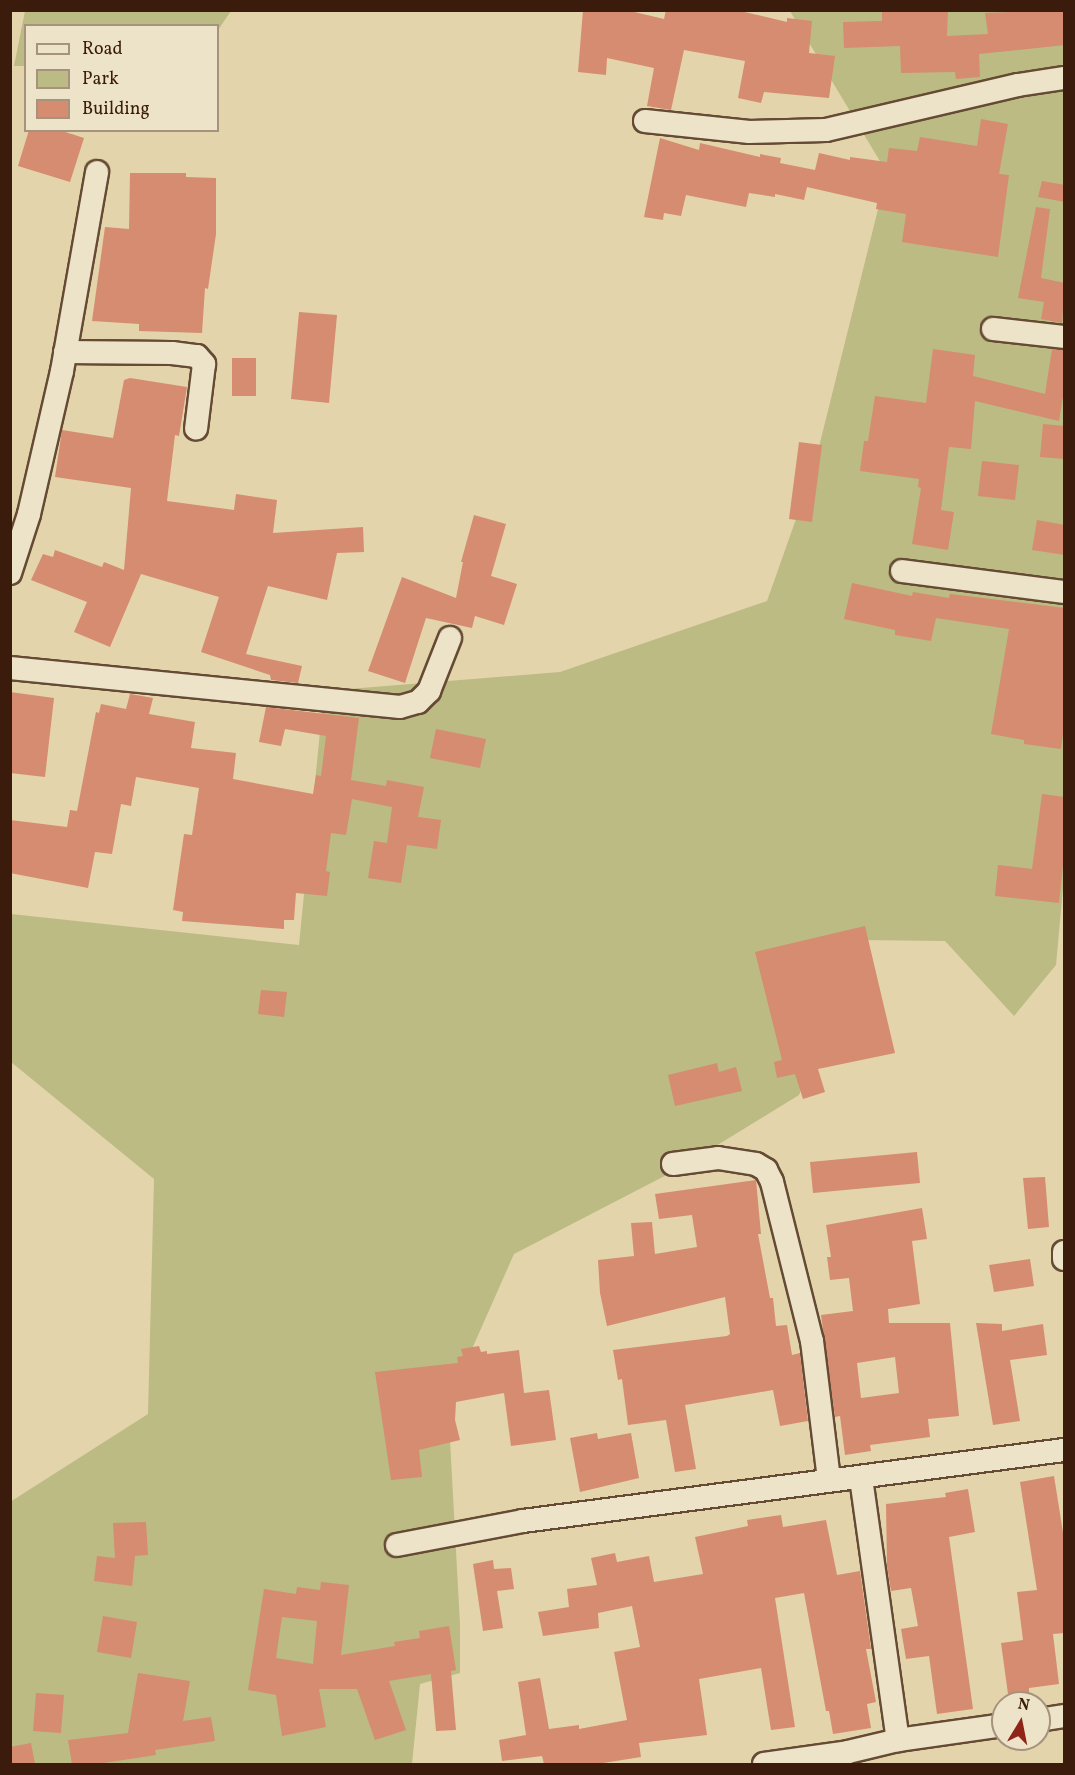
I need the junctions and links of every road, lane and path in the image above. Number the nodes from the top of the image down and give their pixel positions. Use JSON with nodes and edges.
{"nodes":[{"id":1,"x":1065,"y":78,"type":"edge"},
{"id":2,"x":645,"y":121,"type":"dead end"},
{"id":3,"x":97,"y":172,"type":"dead end"},
{"id":4,"x":993,"y":328,"type":"dead end"},
{"id":5,"x":1065,"y":337,"type":"edge"},
{"id":6,"x":65,"y":352,"type":"junction"},
{"id":7,"x":196,"y":429,"type":"dead end"},
{"id":8,"x":902,"y":570,"type":"dead end"},
{"id":9,"x":10,"y":573,"type":"edge"},
{"id":10,"x":1065,"y":592,"type":"edge"},
{"id":11,"x":450,"y":638,"type":"dead end"},
{"id":12,"x":10,"y":668,"type":"edge"},
{"id":13,"x":673,"y":1164,"type":"dead end"},
{"id":14,"x":1065,"y":1252,"type":"edge"},
{"id":15,"x":1065,"y":1260,"type":"edge"},
{"id":16,"x":1065,"y":1450,"type":"edge"},
{"id":17,"x":861,"y":1478,"type":"junction"},
{"id":18,"x":830,"y":1480,"type":"junction"},
{"id":19,"x":396,"y":1545,"type":"dead end"},
{"id":20,"x":991,"y":1727,"type":"edge"},
{"id":21,"x":898,"y":1740,"type":"junction"},
{"id":22,"x":849,"y":1758,"type":"edge"},
{"id":23,"x":764,"y":1764,"type":"edge"}],
"edges":[{"from":1,"to":2,"type":"street"},
{"from":3,"to":6,"type":"street"},
{"from":4,"to":5,"type":"street"},
{"from":6,"to":7,"type":"street"},
{"from":6,"to":9,"type":"street"},
{"from":8,"to":10,"type":"street"},
{"from":11,"to":12,"type":"street"},
{"from":13,"to":18,"type":"street"},
{"from":14,"to":15,"type":"street"},
{"from":16,"to":17,"type":"street"},
{"from":17,"to":18,"type":"street"},
{"from":17,"to":21,"type":"street"},
{"from":18,"to":19,"type":"street"},
{"from":20,"to":21,"type":"street"},
{"from":21,"to":22,"type":"street"},
{"from":22,"to":23,"type":"street"}]}
